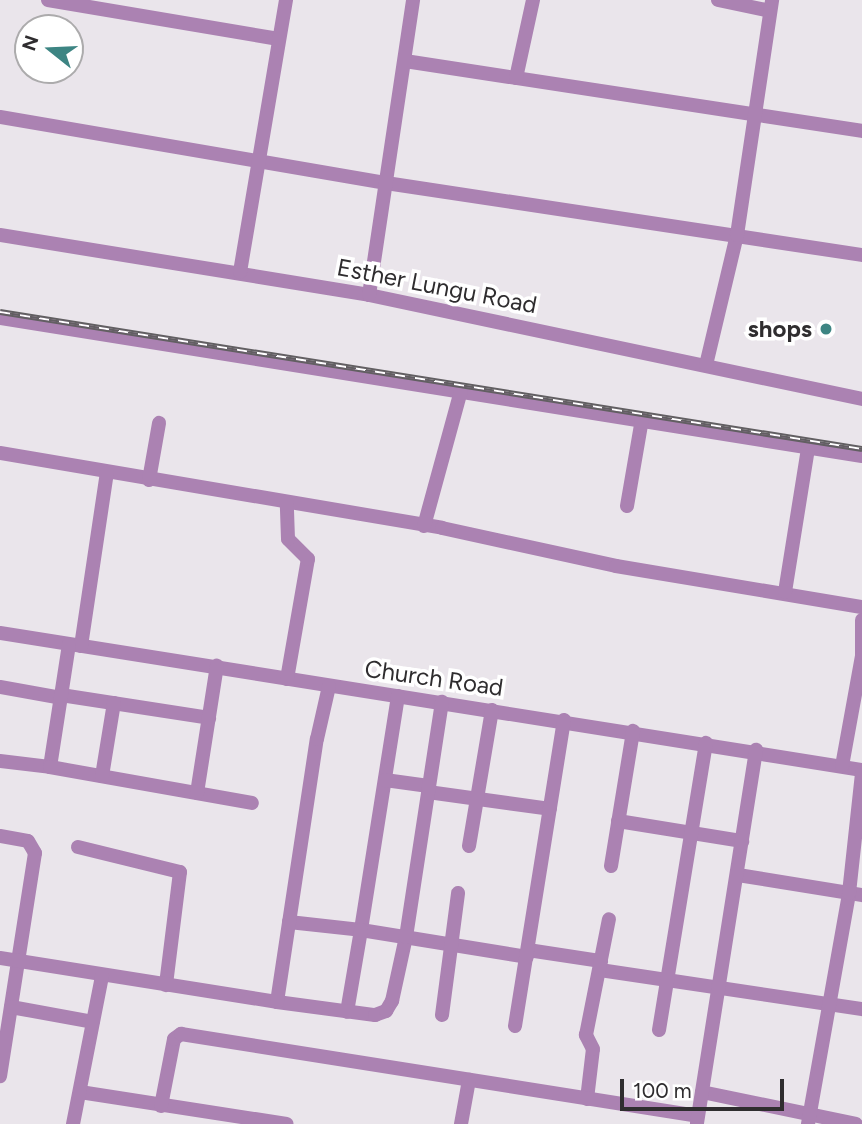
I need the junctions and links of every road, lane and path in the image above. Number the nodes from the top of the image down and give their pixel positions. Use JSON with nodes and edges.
{"nodes":[{"id":1,"x":48,"y":0,"type":"edge"},
{"id":2,"x":286,"y":0,"type":"edge"},
{"id":3,"x":413,"y":0,"type":"edge"},
{"id":4,"x":533,"y":0,"type":"edge"},
{"id":5,"x":718,"y":0,"type":"edge"},
{"id":6,"x":771,"y":5,"type":"edge"},
{"id":7,"x":279,"y":39,"type":"junction"},
{"id":8,"x":405,"y":61,"type":"junction"},
{"id":9,"x":516,"y":78,"type":"junction"},
{"id":10,"x":758,"y":113,"type":"junction"},
{"id":11,"x":0,"y":117,"type":"edge"},
{"id":12,"x":862,"y":131,"type":"edge"},
{"id":13,"x":257,"y":162,"type":"junction"},
{"id":14,"x":386,"y":183,"type":"junction"},
{"id":15,"x":737,"y":235,"type":"junction"},
{"id":16,"x":0,"y":236,"type":"edge"},
{"id":17,"x":862,"y":255,"type":"edge"},
{"id":18,"x":240,"y":272,"type":"junction"},
{"id":19,"x":369,"y":295,"type":"junction"},
{"id":20,"x":0,"y":318,"type":"edge"},
{"id":21,"x":706,"y":365,"type":"junction"},
{"id":22,"x":461,"y":391,"type":"junction"},
{"id":23,"x":862,"y":399,"type":"edge"},
{"id":24,"x":642,"y":419,"type":"junction"},
{"id":25,"x":159,"y":424,"type":"dead end"},
{"id":26,"x":808,"y":448,"type":"junction"},
{"id":27,"x":0,"y":453,"type":"edge"},
{"id":28,"x":862,"y":456,"type":"edge"},
{"id":29,"x":107,"y":473,"type":"junction"},
{"id":30,"x":149,"y":480,"type":"junction"},
{"id":31,"x":287,"y":502,"type":"junction"},
{"id":32,"x":627,"y":506,"type":"dead end"},
{"id":33,"x":424,"y":526,"type":"junction"},
{"id":34,"x":785,"y":592,"type":"junction"},
{"id":35,"x":862,"y":607,"type":"edge"},
{"id":36,"x":862,"y":620,"type":"edge"},
{"id":37,"x":0,"y":633,"type":"edge"},
{"id":38,"x":75,"y":645,"type":"junction"},
{"id":39,"x":862,"y":656,"type":"edge"},
{"id":40,"x":216,"y":666,"type":"junction"},
{"id":41,"x":287,"y":679,"type":"junction"},
{"id":42,"x":329,"y":686,"type":"junction"},
{"id":43,"x":0,"y":687,"type":"edge"},
{"id":44,"x":398,"y":696,"type":"junction"},
{"id":45,"x":61,"y":697,"type":"junction"},
{"id":46,"x":442,"y":702,"type":"junction"},
{"id":47,"x":114,"y":704,"type":"junction"},
{"id":48,"x":492,"y":710,"type":"junction"},
{"id":49,"x":209,"y":718,"type":"junction"},
{"id":50,"x":564,"y":720,"type":"junction"},
{"id":51,"x":632,"y":731,"type":"junction"},
{"id":52,"x":706,"y":743,"type":"junction"},
{"id":53,"x":756,"y":750,"type":"junction"},
{"id":54,"x":0,"y":761,"type":"edge"},
{"id":55,"x":842,"y":766,"type":"junction"},
{"id":56,"x":50,"y":767,"type":"junction"},
{"id":57,"x":862,"y":772,"type":"edge"},
{"id":58,"x":102,"y":776,"type":"junction"},
{"id":59,"x":385,"y":780,"type":"junction"},
{"id":60,"x":429,"y":789,"type":"junction"},
{"id":61,"x":197,"y":793,"type":"junction"},
{"id":62,"x":477,"y":799,"type":"junction"},
{"id":63,"x":252,"y":803,"type":"dead end"},
{"id":64,"x":550,"y":809,"type":"junction"},
{"id":65,"x":618,"y":821,"type":"junction"},
{"id":66,"x":692,"y":833,"type":"junction"},
{"id":67,"x":0,"y":836,"type":"edge"},
{"id":68,"x":743,"y":841,"type":"junction"},
{"id":69,"x":469,"y":846,"type":"dead end"},
{"id":70,"x":78,"y":847,"type":"dead end"},
{"id":71,"x":611,"y":866,"type":"dead end"},
{"id":72,"x":738,"y":875,"type":"junction"},
{"id":73,"x":458,"y":893,"type":"dead end"},
{"id":74,"x":855,"y":894,"type":"edge"},
{"id":75,"x":609,"y":919,"type":"dead end"},
{"id":76,"x":289,"y":922,"type":"junction"},
{"id":77,"x":361,"y":930,"type":"junction"},
{"id":78,"x":406,"y":937,"type":"junction"},
{"id":79,"x":452,"y":944,"type":"junction"},
{"id":80,"x":528,"y":954,"type":"junction"},
{"id":81,"x":0,"y":958,"type":"edge"},
{"id":82,"x":18,"y":961,"type":"junction"},
{"id":83,"x":601,"y":965,"type":"junction"},
{"id":84,"x":102,"y":976,"type":"junction"},
{"id":85,"x":669,"y":981,"type":"junction"},
{"id":86,"x":166,"y":985,"type":"junction"},
{"id":87,"x":720,"y":989,"type":"junction"},
{"id":88,"x":277,"y":1002,"type":"junction"},
{"id":89,"x":831,"y":1005,"type":"junction"},
{"id":90,"x":11,"y":1007,"type":"junction"},
{"id":91,"x":862,"y":1009,"type":"edge"},
{"id":92,"x":347,"y":1012,"type":"junction"},
{"id":93,"x":442,"y":1015,"type":"dead end"},
{"id":94,"x":93,"y":1022,"type":"junction"},
{"id":95,"x":515,"y":1026,"type":"dead end"},
{"id":96,"x":659,"y":1030,"type":"dead end"},
{"id":97,"x":0,"y":1076,"type":"edge"},
{"id":98,"x":468,"y":1080,"type":"junction"},
{"id":99,"x":79,"y":1092,"type":"junction"},
{"id":100,"x":702,"y":1092,"type":"junction"},
{"id":101,"x":587,"y":1099,"type":"junction"},
{"id":102,"x":161,"y":1106,"type":"junction"},
{"id":103,"x":697,"y":1120,"type":"edge"},
{"id":104,"x":809,"y":1120,"type":"edge"},
{"id":105,"x":73,"y":1124,"type":"edge"},
{"id":106,"x":287,"y":1124,"type":"edge"},
{"id":107,"x":461,"y":1124,"type":"edge"},
{"id":108,"x":856,"y":1124,"type":"edge"}],
"edges":[{"from":1,"to":7,"type":"street"},
{"from":2,"to":7,"type":"street"},
{"from":3,"to":8,"type":"street"},
{"from":4,"to":9,"type":"street"},
{"from":5,"to":6,"type":"street"},
{"from":6,"to":10,"type":"street"},
{"from":7,"to":13,"type":"street"},
{"from":8,"to":9,"type":"street"},
{"from":8,"to":14,"type":"street"},
{"from":9,"to":10,"type":"street"},
{"from":10,"to":12,"type":"street"},
{"from":10,"to":15,"type":"street"},
{"from":11,"to":13,"type":"street"},
{"from":13,"to":14,"type":"street"},
{"from":13,"to":18,"type":"street"},
{"from":14,"to":15,"type":"street"},
{"from":14,"to":19,"type":"street"},
{"from":15,"to":17,"type":"street"},
{"from":15,"to":21,"type":"street"},
{"from":16,"to":18,"type":"street","name":"Esther Lungu Road"},
{"from":18,"to":19,"type":"street","name":"Esther Lungu Road"},
{"from":19,"to":21,"type":"street","name":"Esther Lungu Road"},
{"from":20,"to":22,"type":"street"},
{"from":21,"to":23,"type":"street","name":"Esther Lungu Road"},
{"from":22,"to":24,"type":"street"},
{"from":22,"to":33,"type":"street"},
{"from":24,"to":26,"type":"street"},
{"from":24,"to":32,"type":"street"},
{"from":25,"to":30,"type":"street"},
{"from":26,"to":28,"type":"street"},
{"from":26,"to":34,"type":"street"},
{"from":27,"to":29,"type":"street"},
{"from":29,"to":30,"type":"street"},
{"from":29,"to":38,"type":"street"},
{"from":30,"to":31,"type":"street"},
{"from":31,"to":33,"type":"street"},
{"from":31,"to":41,"type":"street"},
{"from":33,"to":34,"type":"street"},
{"from":34,"to":35,"type":"street"},
{"from":36,"to":39,"type":"street"},
{"from":37,"to":38,"type":"street","name":"Church Road"},
{"from":38,"to":40,"type":"street","name":"Church Road"},
{"from":38,"to":45,"type":"street"},
{"from":39,"to":55,"type":"street"},
{"from":40,"to":41,"type":"street","name":"Church Road"},
{"from":40,"to":49,"type":"street"},
{"from":41,"to":42,"type":"street","name":"Church Road"},
{"from":42,"to":44,"type":"street","name":"Church Road"},
{"from":42,"to":76,"type":"street"},
{"from":43,"to":45,"type":"street"},
{"from":44,"to":46,"type":"street","name":"Church Road"},
{"from":44,"to":59,"type":"street"},
{"from":45,"to":47,"type":"street"},
{"from":45,"to":56,"type":"street"},
{"from":46,"to":48,"type":"street","name":"Church Road"},
{"from":46,"to":60,"type":"street"},
{"from":47,"to":49,"type":"street"},
{"from":47,"to":58,"type":"street"},
{"from":48,"to":50,"type":"street","name":"Church Road"},
{"from":48,"to":62,"type":"street"},
{"from":49,"to":61,"type":"street"},
{"from":50,"to":51,"type":"street","name":"Church Road"},
{"from":50,"to":64,"type":"street"},
{"from":51,"to":52,"type":"street","name":"Church Road"},
{"from":51,"to":65,"type":"street"},
{"from":52,"to":53,"type":"street","name":"Church Road"},
{"from":52,"to":66,"type":"street"},
{"from":53,"to":55,"type":"street","name":"Church Road"},
{"from":53,"to":68,"type":"street"},
{"from":54,"to":56,"type":"street"},
{"from":55,"to":57,"type":"street","name":"Church Road"},
{"from":56,"to":58,"type":"street"},
{"from":57,"to":74,"type":"street"},
{"from":58,"to":61,"type":"street"},
{"from":59,"to":60,"type":"street"},
{"from":59,"to":77,"type":"street"},
{"from":60,"to":62,"type":"street"},
{"from":60,"to":78,"type":"street"},
{"from":61,"to":63,"type":"street"},
{"from":62,"to":64,"type":"street"},
{"from":62,"to":69,"type":"street"},
{"from":64,"to":80,"type":"street"},
{"from":65,"to":66,"type":"street"},
{"from":65,"to":71,"type":"street"},
{"from":66,"to":68,"type":"street"},
{"from":66,"to":85,"type":"street"},
{"from":67,"to":82,"type":"street"},
{"from":68,"to":72,"type":"street"},
{"from":70,"to":86,"type":"street"},
{"from":72,"to":74,"type":"street"},
{"from":72,"to":87,"type":"street"},
{"from":73,"to":79,"type":"street"},
{"from":74,"to":89,"type":"street"},
{"from":75,"to":83,"type":"street"},
{"from":76,"to":77,"type":"street"},
{"from":76,"to":88,"type":"street"},
{"from":77,"to":78,"type":"street"},
{"from":77,"to":92,"type":"street"},
{"from":78,"to":79,"type":"street"},
{"from":78,"to":92,"type":"street"},
{"from":79,"to":80,"type":"street"},
{"from":79,"to":93,"type":"street"},
{"from":80,"to":83,"type":"street"},
{"from":80,"to":95,"type":"street"},
{"from":81,"to":82,"type":"street"},
{"from":82,"to":84,"type":"street"},
{"from":82,"to":90,"type":"street"},
{"from":83,"to":85,"type":"street"},
{"from":83,"to":101,"type":"street"},
{"from":84,"to":86,"type":"street"},
{"from":84,"to":94,"type":"street"},
{"from":85,"to":87,"type":"street"},
{"from":85,"to":96,"type":"street"},
{"from":86,"to":88,"type":"street"},
{"from":87,"to":89,"type":"street"},
{"from":87,"to":100,"type":"street"},
{"from":88,"to":92,"type":"street"},
{"from":89,"to":91,"type":"street"},
{"from":89,"to":104,"type":"street"},
{"from":90,"to":94,"type":"street"},
{"from":90,"to":97,"type":"street"},
{"from":94,"to":99,"type":"street"},
{"from":98,"to":101,"type":"street"},
{"from":98,"to":102,"type":"street"},
{"from":98,"to":107,"type":"street"},
{"from":99,"to":102,"type":"street"},
{"from":99,"to":105,"type":"street"},
{"from":100,"to":103,"type":"street"},
{"from":100,"to":104,"type":"street"},
{"from":101,"to":103,"type":"street"},
{"from":102,"to":106,"type":"street"},
{"from":104,"to":108,"type":"street"}]}
